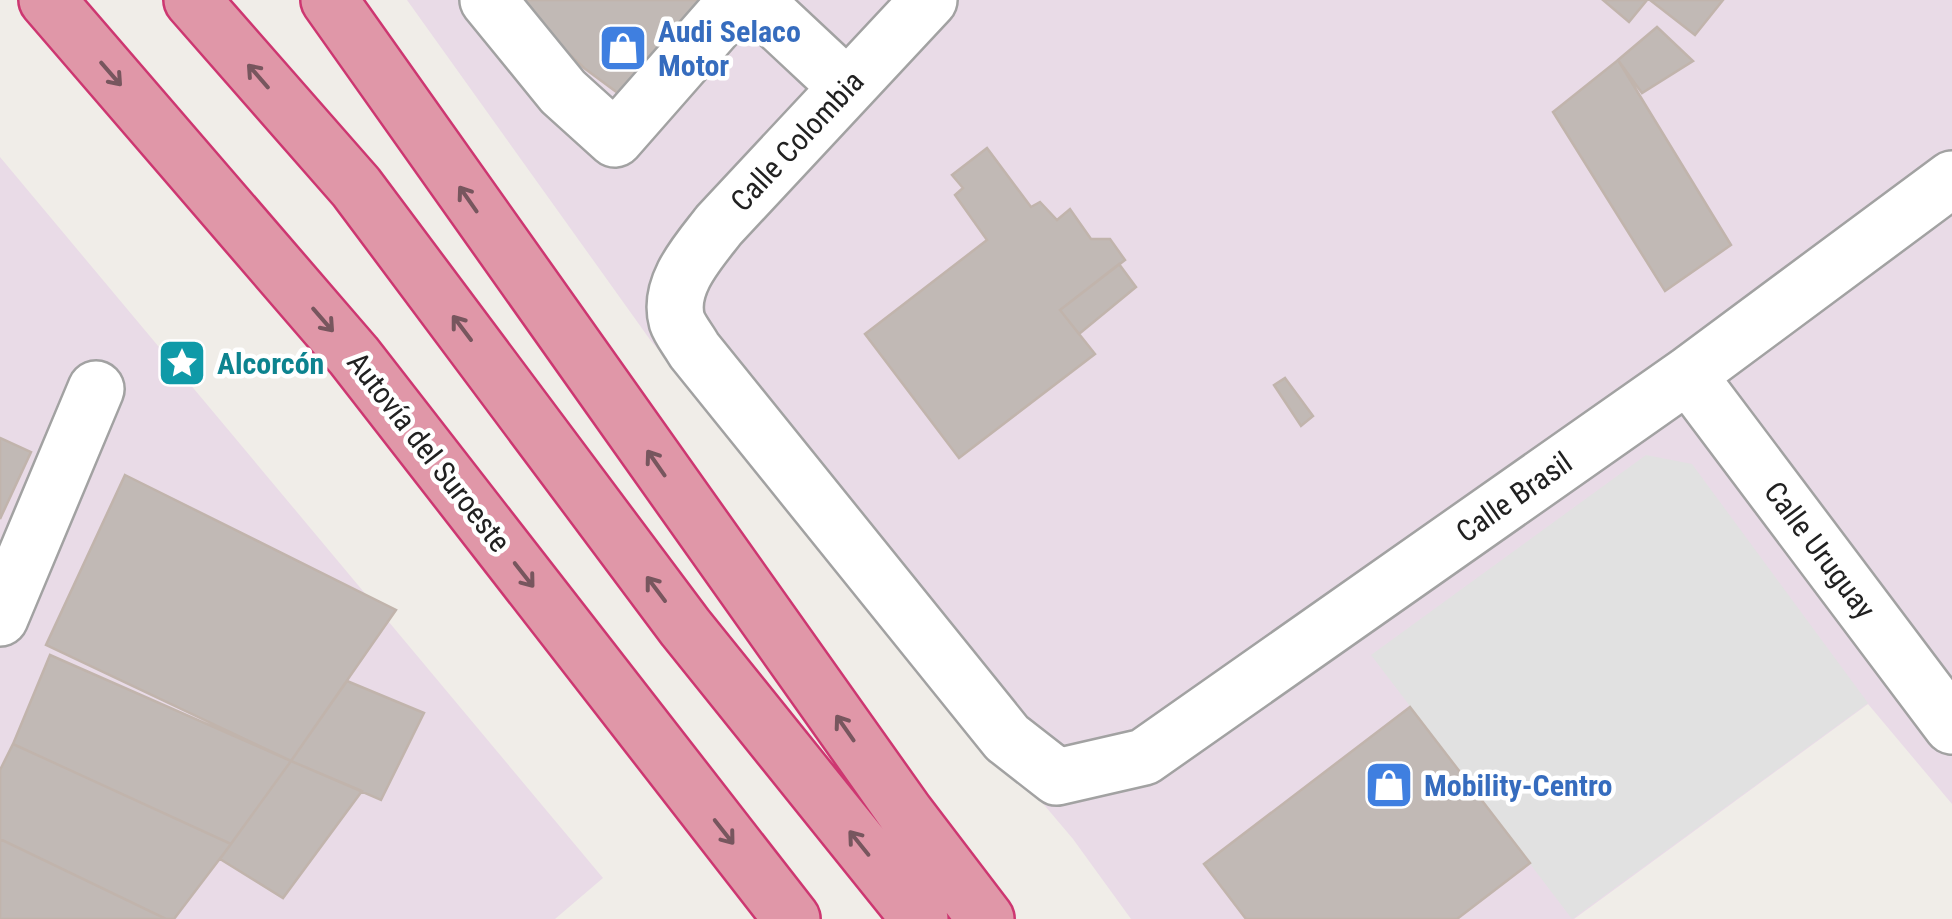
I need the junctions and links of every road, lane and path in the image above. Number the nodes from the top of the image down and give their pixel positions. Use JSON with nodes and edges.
{"nodes":[{"id":1,"x":47,"y":0,"type":"edge"},
{"id":2,"x":192,"y":0,"type":"edge"},
{"id":3,"x":329,"y":0,"type":"edge"},
{"id":4,"x":488,"y":0,"type":"edge"},
{"id":5,"x":736,"y":0,"type":"edge"},
{"id":6,"x":754,"y":0,"type":"edge"},
{"id":7,"x":928,"y":0,"type":"edge"},
{"id":8,"x":848,"y":87,"type":"junction"},
{"id":9,"x":1952,"y":179,"type":"edge"},
{"id":10,"x":1688,"y":374,"type":"junction"},
{"id":11,"x":96,"y":389,"type":"dead end"},
{"id":12,"x":0,"y":618,"type":"edge"},
{"id":13,"x":1952,"y":726,"type":"edge"},
{"id":14,"x":1057,"y":778,"type":"joint"},
{"id":15,"x":792,"y":919,"type":"edge"},
{"id":16,"x":920,"y":919,"type":"edge"},
{"id":17,"x":986,"y":919,"type":"edge"}],
"edges":[{"from":1,"to":15,"type":"highway","name":"Autovía del Suroeste","one_way":true},
{"from":16,"to":2,"type":"highway","one_way":true},
{"from":17,"to":3,"type":"highway","one_way":true},
{"from":4,"to":5,"type":"street"},
{"from":6,"to":8,"type":"street"},
{"from":7,"to":8,"type":"street","name":"Calle Colombia"},
{"from":8,"to":14,"type":"street","name":"Calle Colombia"},
{"from":9,"to":10,"type":"street","name":"Calle Brasil"},
{"from":10,"to":13,"type":"street","name":"Calle Uruguay"},
{"from":10,"to":14,"type":"street","name":"Calle Brasil"},
{"from":11,"to":12,"type":"street"}]}
